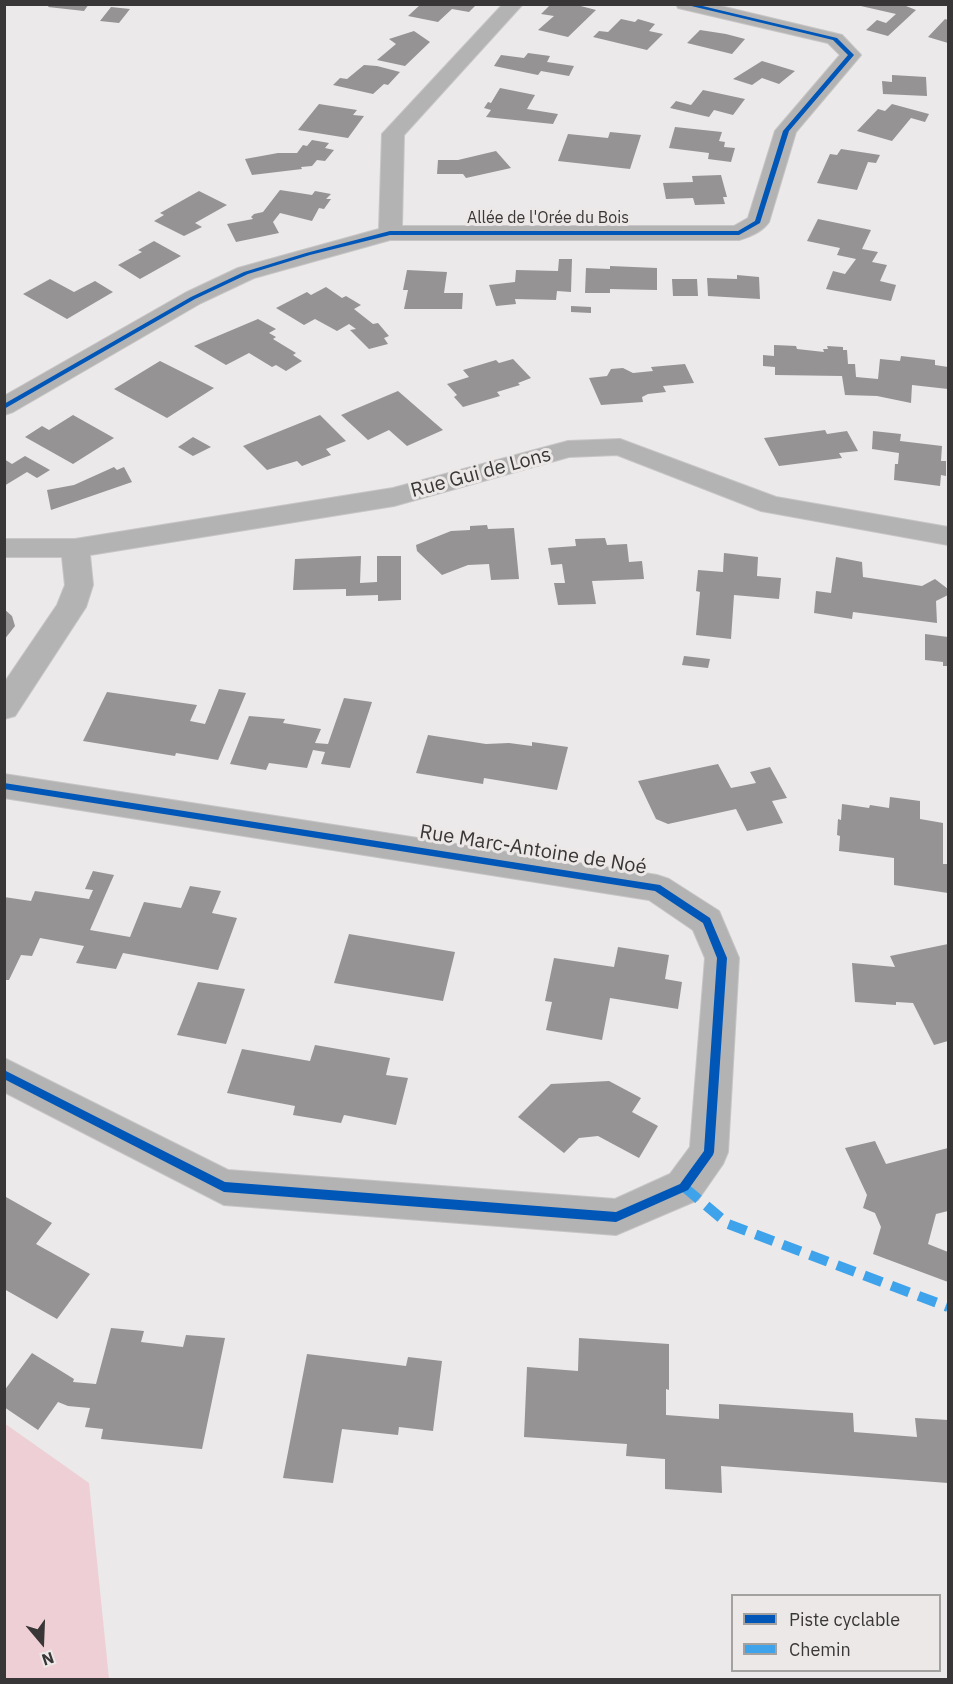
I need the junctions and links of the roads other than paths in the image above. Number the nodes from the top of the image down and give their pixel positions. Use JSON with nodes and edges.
{"nodes":[{"id":1,"x":514,"y":4,"type":"edge"},
{"id":2,"x":685,"y":4,"type":"edge"},
{"id":3,"x":390,"y":233,"type":"junction"},
{"id":4,"x":4,"y":407,"type":"edge"},
{"id":5,"x":948,"y":536,"type":"edge"},
{"id":6,"x":4,"y":548,"type":"edge"},
{"id":7,"x":75,"y":548,"type":"junction"},
{"id":8,"x":4,"y":708,"type":"edge"},
{"id":9,"x":4,"y":786,"type":"edge"},
{"id":10,"x":4,"y":1074,"type":"edge"}],
"edges":[{"from":1,"to":3,"type":"street"},
{"from":2,"to":3,"type":"street","name":"Allée de l'Orée du Bois"},
{"from":3,"to":4,"type":"street","name":"Allée de l'Orée du Bois"},
{"from":5,"to":7,"type":"street","name":"Rue Gui de Lons"},
{"from":6,"to":7,"type":"street","name":"Rue Gui de Lons"},
{"from":7,"to":8,"type":"street"},
{"from":9,"to":10,"type":"street","name":"Rue Marc-Antoine de Noé"}]}
